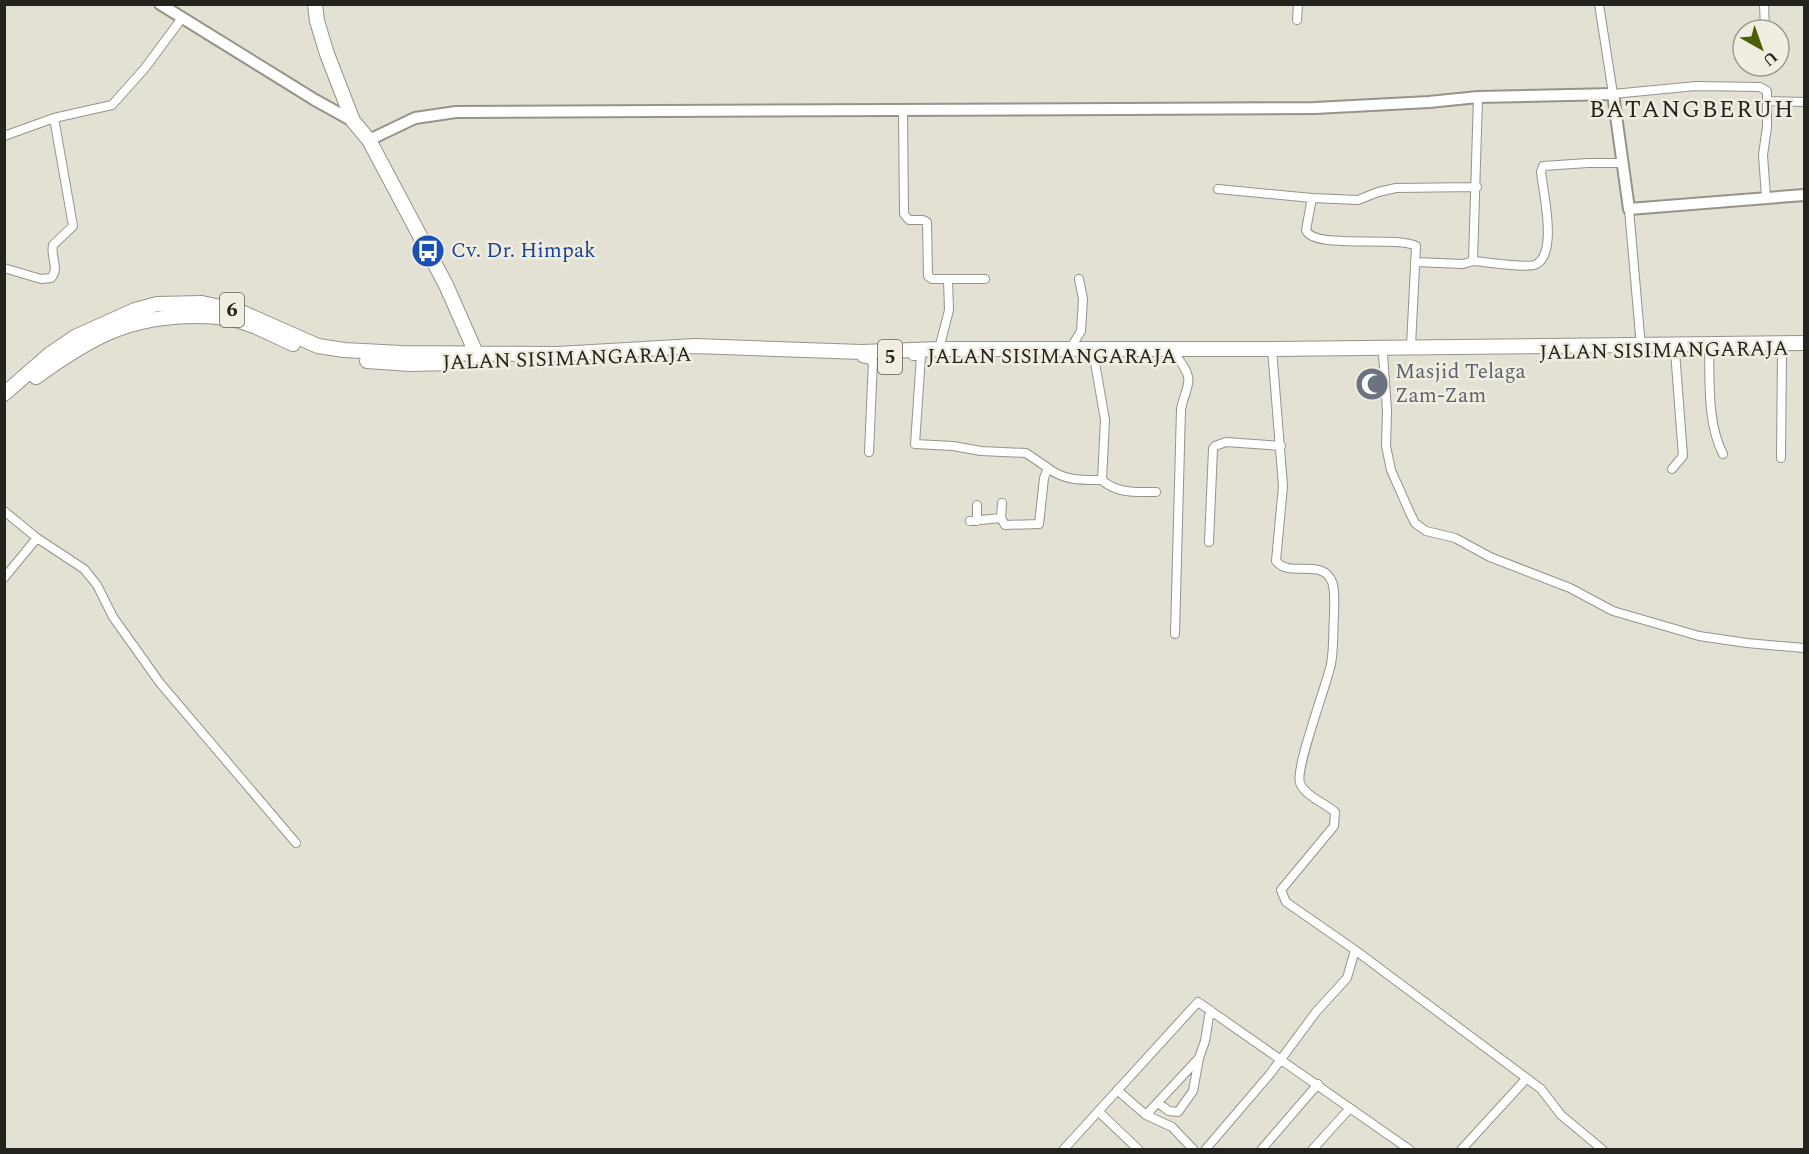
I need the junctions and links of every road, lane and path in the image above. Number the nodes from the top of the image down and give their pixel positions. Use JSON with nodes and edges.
{"nodes":[{"id":1,"x":160,"y":4,"type":"edge"},
{"id":2,"x":315,"y":4,"type":"edge"},
{"id":3,"x":1298,"y":4,"type":"edge"},
{"id":4,"x":1599,"y":4,"type":"edge"},
{"id":5,"x":182,"y":18,"type":"junction"},
{"id":6,"x":1297,"y":20,"type":"dead end"},
{"id":7,"x":1612,"y":94,"type":"junction"},
{"id":8,"x":1478,"y":97,"type":"junction"},
{"id":9,"x":1768,"y":101,"type":"junction"},
{"id":10,"x":1804,"y":102,"type":"edge"},
{"id":11,"x":903,"y":110,"type":"junction"},
{"id":12,"x":54,"y":118,"type":"junction"},
{"id":13,"x":353,"y":121,"type":"junction"},
{"id":14,"x":4,"y":136,"type":"edge"},
{"id":15,"x":369,"y":140,"type":"junction"},
{"id":16,"x":1622,"y":163,"type":"junction"},
{"id":17,"x":1477,"y":187,"type":"junction"},
{"id":18,"x":1218,"y":189,"type":"dead end"},
{"id":19,"x":1804,"y":195,"type":"edge"},
{"id":20,"x":1766,"y":197,"type":"junction"},
{"id":21,"x":1312,"y":198,"type":"junction"},
{"id":22,"x":1629,"y":209,"type":"junction"},
{"id":23,"x":1415,"y":261,"type":"junction"},
{"id":24,"x":1473,"y":261,"type":"junction"},
{"id":25,"x":4,"y":268,"type":"edge"},
{"id":26,"x":985,"y":279,"type":"dead end"},
{"id":27,"x":1079,"y":279,"type":"dead end"},
{"id":28,"x":948,"y":280,"type":"junction"},
{"id":29,"x":1804,"y":344,"type":"edge"},
{"id":30,"x":1411,"y":346,"type":"junction"},
{"id":31,"x":1641,"y":348,"type":"junction"},
{"id":32,"x":939,"y":349,"type":"junction"},
{"id":33,"x":1070,"y":349,"type":"junction"},
{"id":34,"x":1782,"y":349,"type":"junction"},
{"id":35,"x":1804,"y":349,"type":"edge"},
{"id":36,"x":1709,"y":350,"type":"junction"},
{"id":37,"x":1273,"y":351,"type":"junction"},
{"id":38,"x":1675,"y":351,"type":"junction"},
{"id":39,"x":1375,"y":352,"type":"junction"},
{"id":40,"x":910,"y":353,"type":"junction"},
{"id":41,"x":1094,"y":353,"type":"junction"},
{"id":42,"x":1178,"y":353,"type":"junction"},
{"id":43,"x":862,"y":355,"type":"junction"},
{"id":44,"x":480,"y":356,"type":"junction"},
{"id":45,"x":4,"y":395,"type":"edge"},
{"id":46,"x":1281,"y":446,"type":"junction"},
{"id":47,"x":869,"y":452,"type":"dead end"},
{"id":48,"x":1723,"y":454,"type":"dead end"},
{"id":49,"x":1780,"y":458,"type":"dead end"},
{"id":50,"x":1048,"y":468,"type":"junction"},
{"id":51,"x":1672,"y":469,"type":"dead end"},
{"id":52,"x":1102,"y":480,"type":"junction"},
{"id":53,"x":1156,"y":492,"type":"dead end"},
{"id":54,"x":1002,"y":503,"type":"dead end"},
{"id":55,"x":977,"y":505,"type":"dead end"},
{"id":56,"x":4,"y":511,"type":"edge"},
{"id":57,"x":1001,"y":518,"type":"junction"},
{"id":58,"x":37,"y":538,"type":"junction"},
{"id":59,"x":1209,"y":542,"type":"dead end"},
{"id":60,"x":4,"y":578,"type":"edge"},
{"id":61,"x":1175,"y":634,"type":"dead end"},
{"id":62,"x":1804,"y":648,"type":"edge"},
{"id":63,"x":296,"y":843,"type":"dead end"},
{"id":64,"x":1355,"y":950,"type":"junction"},
{"id":65,"x":1210,"y":1010,"type":"junction"},
{"id":66,"x":1199,"y":1058,"type":"junction"},
{"id":67,"x":1280,"y":1059,"type":"junction"},
{"id":68,"x":1526,"y":1079,"type":"junction"},
{"id":69,"x":1318,"y":1084,"type":"junction"},
{"id":70,"x":1117,"y":1090,"type":"junction"},
{"id":71,"x":1158,"y":1103,"type":"junction"},
{"id":72,"x":1350,"y":1108,"type":"junction"},
{"id":73,"x":1098,"y":1112,"type":"junction"},
{"id":74,"x":1146,"y":1115,"type":"junction"},
{"id":75,"x":1070,"y":1142,"type":"junction"},
{"id":76,"x":1063,"y":1149,"type":"edge"},
{"id":77,"x":1078,"y":1149,"type":"edge"},
{"id":78,"x":1139,"y":1149,"type":"edge"},
{"id":79,"x":1194,"y":1149,"type":"edge"},
{"id":80,"x":1205,"y":1149,"type":"edge"},
{"id":81,"x":1261,"y":1149,"type":"edge"},
{"id":82,"x":1312,"y":1149,"type":"edge"},
{"id":83,"x":1410,"y":1149,"type":"edge"},
{"id":84,"x":1461,"y":1149,"type":"edge"},
{"id":85,"x":1604,"y":1149,"type":"edge"}],
"edges":[{"from":1,"to":5,"type":"street"},
{"from":2,"to":13,"type":"highway"},
{"from":3,"to":6,"type":"street"},
{"from":4,"to":7,"type":"street"},
{"from":5,"to":12,"type":"street"},
{"from":5,"to":13,"type":"street"},
{"from":7,"to":8,"type":"street"},
{"from":7,"to":9,"type":"street"},
{"from":7,"to":16,"type":"street"},
{"from":8,"to":11,"type":"street"},
{"from":8,"to":17,"type":"street"},
{"from":9,"to":10,"type":"street"},
{"from":9,"to":20,"type":"street"},
{"from":11,"to":15,"type":"street"},
{"from":11,"to":28,"type":"street"},
{"from":12,"to":14,"type":"street"},
{"from":12,"to":25,"type":"street"},
{"from":13,"to":15,"type":"highway"},
{"from":15,"to":44,"type":"highway"},
{"from":16,"to":22,"type":"street"},
{"from":16,"to":24,"type":"street"},
{"from":17,"to":21,"type":"street"},
{"from":17,"to":24,"type":"street"},
{"from":18,"to":21,"type":"street"},
{"from":19,"to":20,"type":"street"},
{"from":20,"to":22,"type":"street"},
{"from":21,"to":23,"type":"street"},
{"from":22,"to":31,"type":"street"},
{"from":23,"to":24,"type":"street"},
{"from":23,"to":30,"type":"street"},
{"from":26,"to":28,"type":"street"},
{"from":27,"to":33,"type":"street"},
{"from":28,"to":32,"type":"street"},
{"from":29,"to":31,"type":"highway","name":"JALAN SISIMANGARAJA","number":"5"},
{"from":30,"to":31,"type":"highway","name":"JALAN SISIMANGARAJA","number":"5"},
{"from":30,"to":39,"type":"highway","name":"JALAN SISIMANGARAJA","number":"5"},
{"from":31,"to":38,"type":"highway","name":"JALAN SISIMANGARAJA","number":"5"},
{"from":31,"to":39,"type":"highway","name":"JALAN SISIMANGARAJA","number":"5"},
{"from":32,"to":33,"type":"highway","name":"JALAN SISIMANGARAJA","number":"5"},
{"from":32,"to":40,"type":"highway","name":"JALAN SISIMANGARAJA","number":"5"},
{"from":33,"to":41,"type":"highway","name":"JALAN SISIMANGARAJA","number":"5"},
{"from":34,"to":35,"type":"highway","name":"JALAN SISIMANGARAJA","number":"5"},
{"from":34,"to":36,"type":"highway","name":"JALAN SISIMANGARAJA","number":"5"},
{"from":34,"to":49,"type":"street"},
{"from":36,"to":38,"type":"highway","name":"JALAN SISIMANGARAJA","number":"5"},
{"from":36,"to":48,"type":"street"},
{"from":37,"to":39,"type":"highway","name":"JALAN SISIMANGARAJA","number":"5"},
{"from":37,"to":42,"type":"highway","name":"JALAN SISIMANGARAJA","number":"5"},
{"from":37,"to":46,"type":"street"},
{"from":38,"to":51,"type":"street"},
{"from":39,"to":62,"type":"street"},
{"from":40,"to":41,"type":"highway","name":"JALAN SISIMANGARAJA","number":"5"},
{"from":40,"to":43,"type":"highway","name":"JALAN SISIMANGARAJA","number":"5"},
{"from":40,"to":50,"type":"street"},
{"from":41,"to":42,"type":"highway","name":"JALAN SISIMANGARAJA","number":"5"},
{"from":41,"to":52,"type":"street"},
{"from":42,"to":61,"type":"street"},
{"from":43,"to":44,"type":"highway","name":"JALAN SISIMANGARAJA","number":"5"},
{"from":43,"to":47,"type":"street"},
{"from":44,"to":45,"type":"highway","number":"6"},
{"from":46,"to":59,"type":"street"},
{"from":46,"to":64,"type":"street"},
{"from":50,"to":52,"type":"street"},
{"from":50,"to":57,"type":"street"},
{"from":52,"to":53,"type":"street"},
{"from":54,"to":57,"type":"street"},
{"from":55,"to":57,"type":"street"},
{"from":56,"to":58,"type":"street"},
{"from":58,"to":60,"type":"street"},
{"from":58,"to":63,"type":"street"},
{"from":64,"to":67,"type":"street"},
{"from":64,"to":68,"type":"street"},
{"from":65,"to":66,"type":"street"},
{"from":65,"to":67,"type":"street"},
{"from":65,"to":70,"type":"street"},
{"from":66,"to":71,"type":"street"},
{"from":66,"to":71,"type":"street"},
{"from":67,"to":69,"type":"street"},
{"from":67,"to":80,"type":"street"},
{"from":68,"to":84,"type":"street"},
{"from":68,"to":85,"type":"street"},
{"from":69,"to":72,"type":"street"},
{"from":69,"to":81,"type":"street"},
{"from":70,"to":73,"type":"street"},
{"from":70,"to":74,"type":"street"},
{"from":71,"to":74,"type":"street"},
{"from":72,"to":82,"type":"street"},
{"from":72,"to":83,"type":"street"},
{"from":73,"to":75,"type":"street"},
{"from":73,"to":78,"type":"street"},
{"from":74,"to":79,"type":"street"},
{"from":75,"to":76,"type":"street"},
{"from":75,"to":77,"type":"street"}]}
